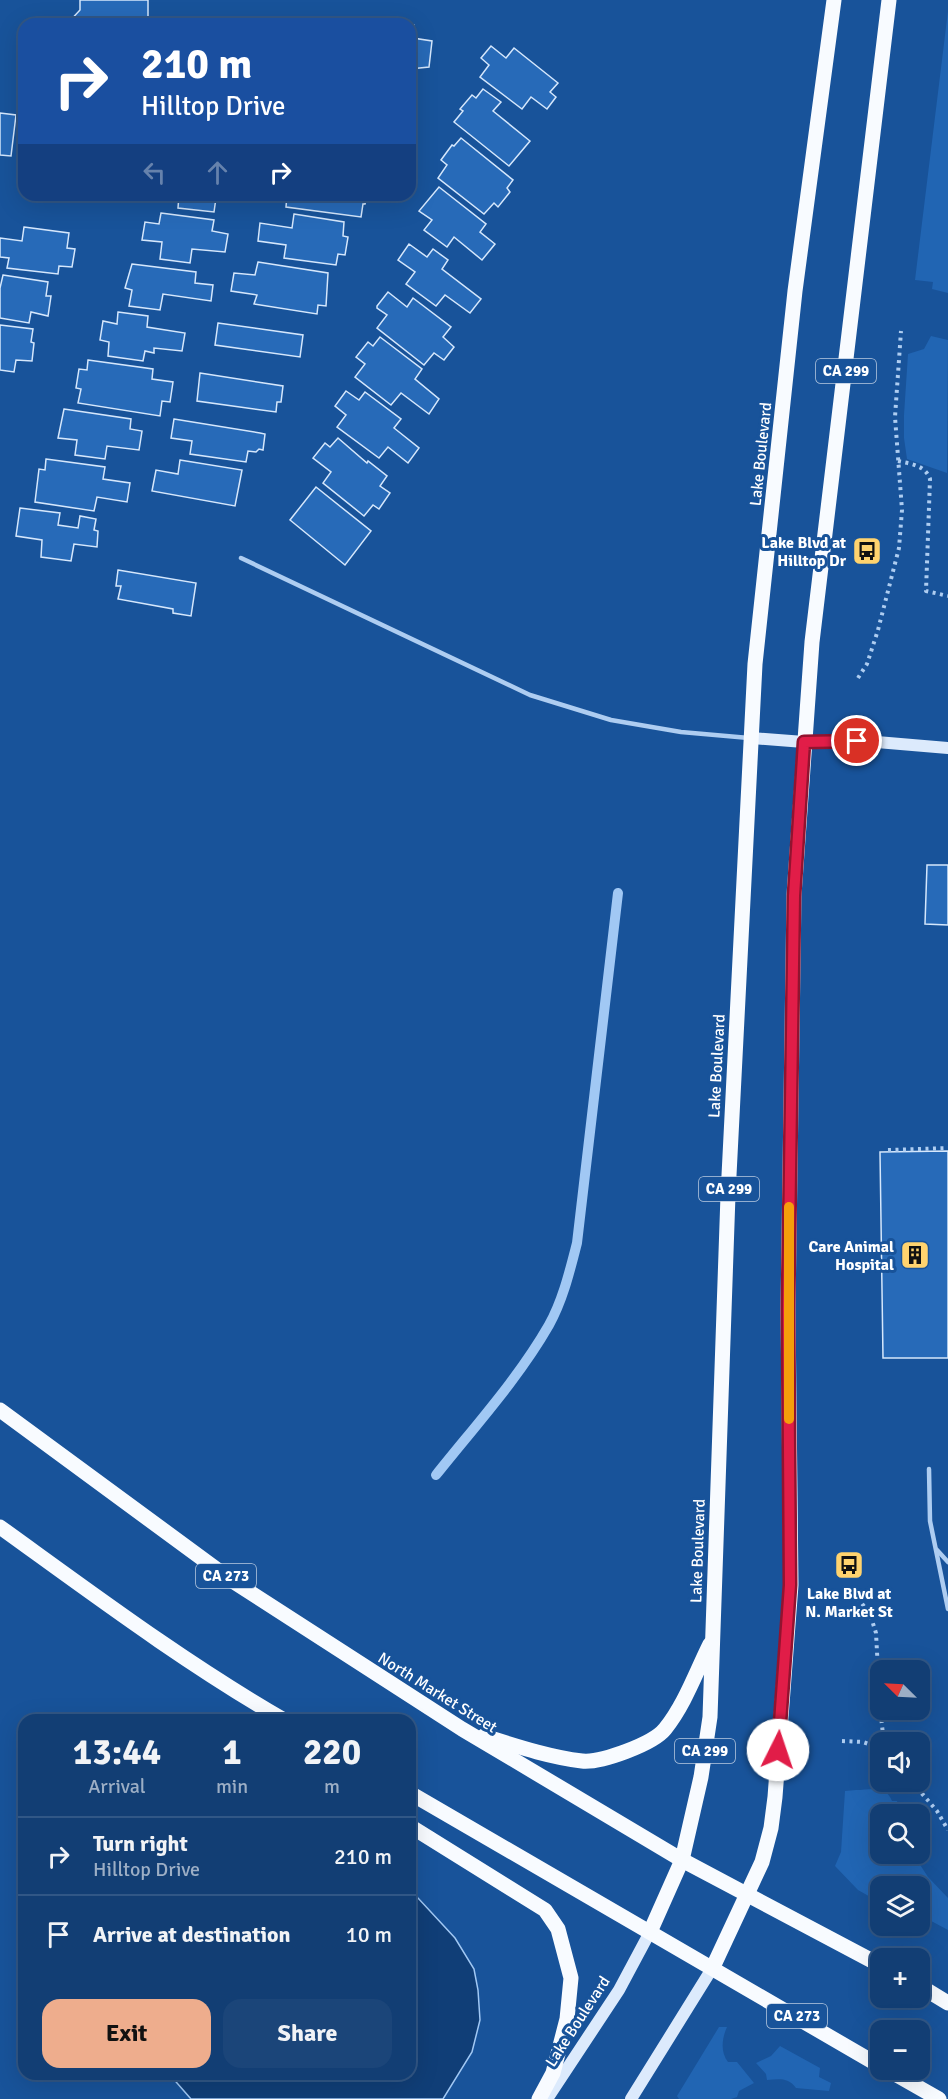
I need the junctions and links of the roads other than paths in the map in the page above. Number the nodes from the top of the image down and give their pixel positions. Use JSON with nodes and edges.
{"nodes":[{"id":1,"x":834,"y":0,"type":"edge"},
{"id":2,"x":889,"y":0,"type":"edge"},
{"id":3,"x":241,"y":558,"type":"dead end"},
{"id":4,"x":752,"y":738,"type":"junction"},
{"id":5,"x":804,"y":742,"type":"junction"},
{"id":6,"x":948,"y":748,"type":"edge"},
{"id":7,"x":0,"y":1410,"type":"edge"},
{"id":8,"x":929,"y":1469,"type":"dead end"},
{"id":9,"x":0,"y":1527,"type":"edge"},
{"id":10,"x":937,"y":1550,"type":"junction"},
{"id":11,"x":948,"y":1562,"type":"edge"},
{"id":12,"x":948,"y":1609,"type":"edge"},
{"id":13,"x":712,"y":1640,"type":"junction"},
{"id":14,"x":245,"y":1698,"type":"junction"},
{"id":15,"x":266,"y":1714,"type":"edge"},
{"id":16,"x":274,"y":1714,"type":"edge"},
{"id":17,"x":462,"y":1729,"type":"junction"},
{"id":18,"x":416,"y":1796,"type":"edge"},
{"id":19,"x":416,"y":1830,"type":"edge"},
{"id":20,"x":682,"y":1860,"type":"junction"},
{"id":21,"x":747,"y":1896,"type":"junction"},
{"id":22,"x":650,"y":1932,"type":"junction"},
{"id":23,"x":870,"y":1960,"type":"edge"},
{"id":24,"x":713,"y":1967,"type":"junction"},
{"id":25,"x":930,"y":1992,"type":"edge"},
{"id":26,"x":948,"y":2002,"type":"edge"},
{"id":27,"x":870,"y":2060,"type":"edge"},
{"id":28,"x":906,"y":2080,"type":"edge"},
{"id":29,"x":539,"y":2099,"type":"edge"},
{"id":30,"x":547,"y":2099,"type":"edge"},
{"id":31,"x":630,"y":2099,"type":"edge"},
{"id":32,"x":939,"y":2099,"type":"edge"}],
"edges":[{"from":1,"to":4,"type":"main road","name":"Lake Boulevard","number":"CA 299"},
{"from":2,"to":5,"type":"main road","number":"CA 299"},
{"from":3,"to":4,"type":"lane"},
{"from":4,"to":5,"type":"main road"},
{"from":4,"to":13,"type":"main road","name":"Lake Boulevard","number":"CA 299"},
{"from":5,"to":6,"type":"main road"},
{"from":5,"to":21,"type":"main road","number":"CA 299"},
{"from":7,"to":17,"type":"main road","name":"North Market Street","number":"CA 273"},
{"from":8,"to":10,"type":"lane"},
{"from":9,"to":14,"type":"main road"},
{"from":10,"to":11,"type":"lane"},
{"from":10,"to":12,"type":"lane"},
{"from":13,"to":17,"type":"main road"},
{"from":13,"to":20,"type":"main road","name":"Lake Boulevard","number":"CA 299"},
{"from":14,"to":15,"type":"main road"},
{"from":14,"to":16,"type":"main road"},
{"from":17,"to":20,"type":"main road","name":"North Market Street","number":"CA 273"},
{"from":18,"to":22,"type":"main road","number":"CA 273"},
{"from":19,"to":29,"type":"main road"},
{"from":20,"to":21,"type":"main road","name":"North Market Street","number":"CA 273"},
{"from":20,"to":22,"type":"main road","name":"Lake Boulevard","number":"CA 299"},
{"from":21,"to":23,"type":"main road","name":"North Market Street","number":"CA 273"},
{"from":21,"to":24,"type":"main road"},
{"from":22,"to":24,"type":"main road","number":"CA 273"},
{"from":22,"to":30,"type":"main road","name":"Lake Boulevard"},
{"from":24,"to":27,"type":"main road","number":"CA 273"},
{"from":24,"to":31,"type":"main road"},
{"from":25,"to":26,"type":"main road"},
{"from":28,"to":32,"type":"main road"}]}
